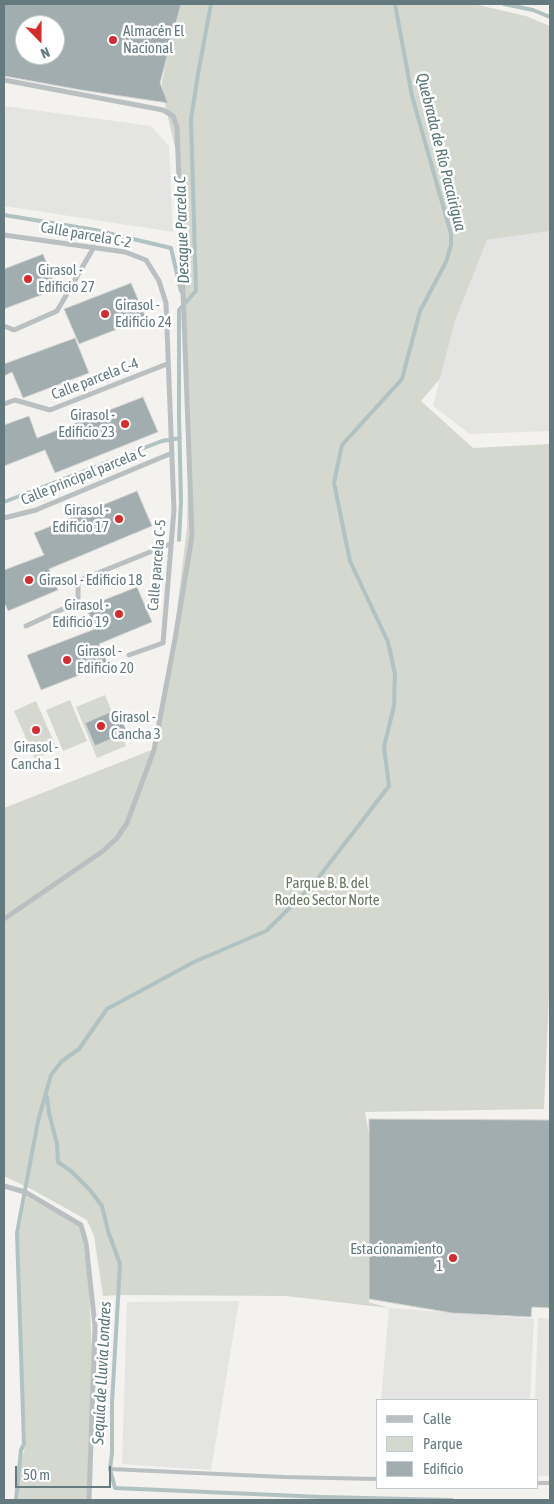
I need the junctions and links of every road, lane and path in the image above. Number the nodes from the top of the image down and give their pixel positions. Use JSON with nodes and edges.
{"nodes":[{"id":1,"x":4,"y":80,"type":"edge"},
{"id":2,"x":4,"y":235,"type":"edge"},
{"id":3,"x":94,"y":247,"type":"junction"},
{"id":4,"x":4,"y":326,"type":"edge"},
{"id":5,"x":167,"y":364,"type":"junction"},
{"id":6,"x":4,"y":404,"type":"edge"},
{"id":7,"x":172,"y":453,"type":"junction"},
{"id":8,"x":4,"y":518,"type":"edge"},
{"id":9,"x":170,"y":544,"type":"junction"},
{"id":10,"x":26,"y":626,"type":"dead end"},
{"id":11,"x":129,"y":655,"type":"dead end"},
{"id":12,"x":4,"y":919,"type":"edge"},
{"id":13,"x":4,"y":1186,"type":"edge"},
{"id":14,"x":110,"y":1469,"type":"dead end"},
{"id":15,"x":376,"y":1479,"type":"edge"},
{"id":16,"x":89,"y":1500,"type":"edge"}],
"edges":[{"from":1,"to":12,"type":"street"},
{"from":2,"to":3,"type":"street","name":"Calle parcela C-2"},
{"from":3,"to":4,"type":"street"},
{"from":3,"to":5,"type":"street","name":"Calle parcela C-2"},
{"from":5,"to":6,"type":"street","name":"Calle parcela C-4"},
{"from":5,"to":7,"type":"street","name":"Calle parcela C-2"},
{"from":7,"to":8,"type":"street","name":"Calle principal parcela C"},
{"from":7,"to":9,"type":"street","name":"Calle parcela C-5"},
{"from":9,"to":10,"type":"street"},
{"from":9,"to":11,"type":"street","name":"Calle parcela C-5"},
{"from":13,"to":16,"type":"street"},
{"from":14,"to":15,"type":"lane"}]}
